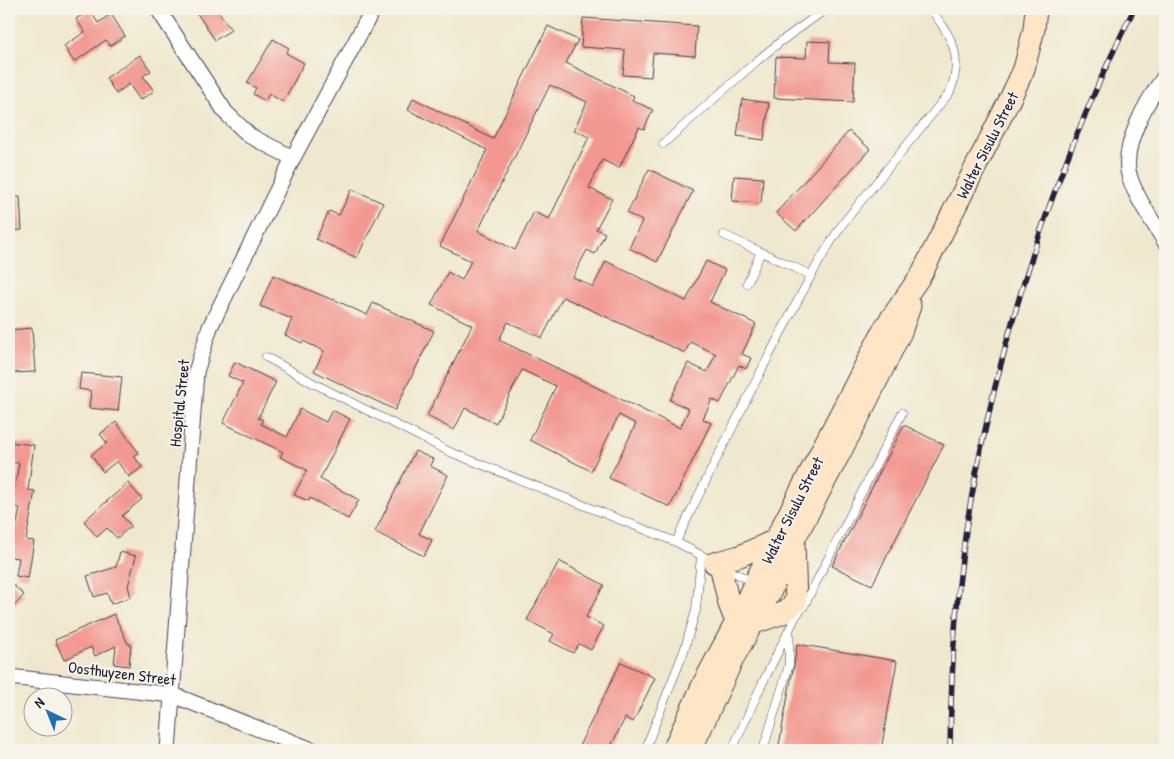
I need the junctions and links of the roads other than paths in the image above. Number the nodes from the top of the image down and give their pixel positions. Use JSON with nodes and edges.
{"nodes":[{"id":1,"x":158,"y":9,"type":"edge"},
{"id":2,"x":373,"y":9,"type":"edge"},
{"id":3,"x":820,"y":9,"type":"edge"},
{"id":4,"x":826,"y":9,"type":"edge"},
{"id":5,"x":931,"y":9,"type":"edge"},
{"id":6,"x":1036,"y":9,"type":"edge"},
{"id":7,"x":1165,"y":76,"type":"edge"},
{"id":8,"x":663,"y":144,"type":"dead end"},
{"id":9,"x":293,"y":158,"type":"junction"},
{"id":10,"x":724,"y":235,"type":"dead end"},
{"id":11,"x":1165,"y":242,"type":"edge"},
{"id":12,"x":761,"y":252,"type":"junction"},
{"id":13,"x":811,"y":275,"type":"junction"},
{"id":14,"x":747,"y":283,"type":"dead end"},
{"id":15,"x":266,"y":357,"type":"dead end"},
{"id":16,"x":902,"y":413,"type":"dead end"},
{"id":17,"x":785,"y":540,"type":"junction"},
{"id":18,"x":676,"y":542,"type":"junction"},
{"id":19,"x":712,"y":561,"type":"junction"},
{"id":20,"x":783,"y":596,"type":"junction"},
{"id":21,"x":744,"y":623,"type":"junction"},
{"id":22,"x":789,"y":630,"type":"junction"},
{"id":23,"x":9,"y":677,"type":"edge"},
{"id":24,"x":173,"y":694,"type":"junction"},
{"id":25,"x":168,"y":750,"type":"edge"},
{"id":26,"x":312,"y":750,"type":"edge"},
{"id":27,"x":645,"y":750,"type":"edge"},
{"id":28,"x":673,"y":750,"type":"edge"},
{"id":29,"x":691,"y":750,"type":"edge"},
{"id":30,"x":732,"y":750,"type":"edge"},
{"id":31,"x":763,"y":750,"type":"edge"}],
"edges":[{"from":1,"to":9,"type":"street"},
{"from":2,"to":9,"type":"street","name":"Hospital Street"},
{"from":3,"to":4,"type":"lane"},
{"from":4,"to":8,"type":"lane"},
{"from":5,"to":13,"type":"lane"},
{"from":6,"to":17,"type":"main road","name":"Walter Sisulu Street"},
{"from":7,"to":11,"type":"street"},
{"from":9,"to":24,"type":"street","name":"Hospital Street"},
{"from":10,"to":12,"type":"lane"},
{"from":12,"to":13,"type":"lane"},
{"from":12,"to":14,"type":"lane"},
{"from":13,"to":18,"type":"lane"},
{"from":15,"to":18,"type":"lane"},
{"from":16,"to":20,"type":"lane"},
{"from":17,"to":19,"type":"main road"},
{"from":17,"to":20,"type":"main road","name":"Walter Sisulu Street"},
{"from":17,"to":20,"type":"main road"},
{"from":18,"to":19,"type":"lane"},
{"from":19,"to":20,"type":"lane"},
{"from":19,"to":21,"type":"main road"},
{"from":19,"to":27,"type":"lane"},
{"from":20,"to":21,"type":"main road","name":"Walter Sisulu Street"},
{"from":20,"to":21,"type":"main road"},
{"from":20,"to":22,"type":"lane"},
{"from":21,"to":28,"type":"main road","name":"Walter Sisulu Street"},
{"from":21,"to":29,"type":"main road","name":"Walter Sisulu Street"},
{"from":22,"to":30,"type":"lane"},
{"from":22,"to":31,"type":"lane"},
{"from":23,"to":24,"type":"street","name":"Oosthuyzen Street"},
{"from":24,"to":25,"type":"street","name":"Hospital Street"},
{"from":24,"to":26,"type":"street","name":"Oosthuyzen Street"}]}
